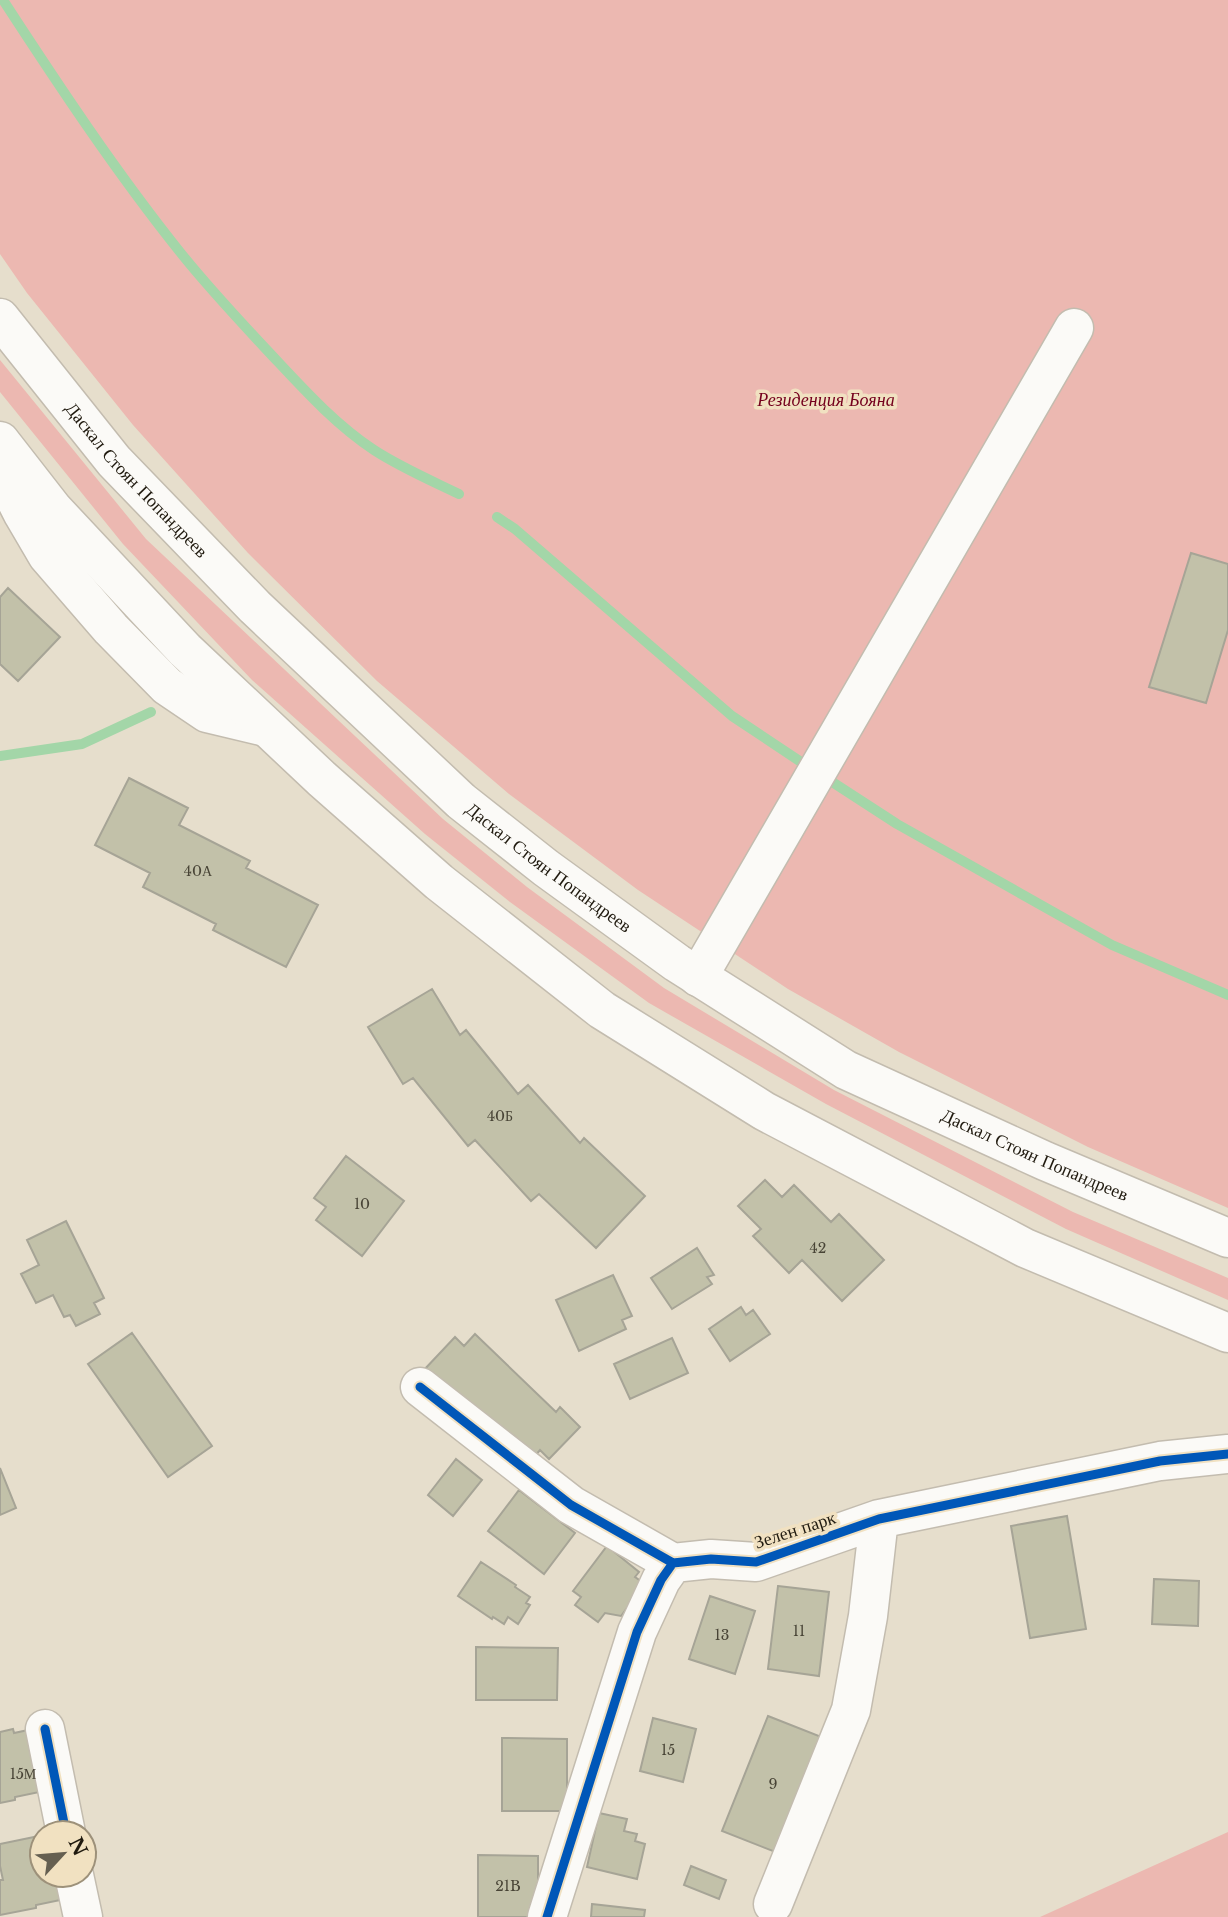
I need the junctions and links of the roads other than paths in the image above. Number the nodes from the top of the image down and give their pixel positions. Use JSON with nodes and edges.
{"nodes":[{"id":1,"x":0,"y":318,"type":"edge"},
{"id":2,"x":1074,"y":328,"type":"dead end"},
{"id":3,"x":0,"y":442,"type":"edge"},
{"id":4,"x":0,"y":462,"type":"edge"},
{"id":5,"x":266,"y":727,"type":"junction"},
{"id":6,"x":698,"y":977,"type":"junction"},
{"id":7,"x":1228,"y":1238,"type":"edge"},
{"id":8,"x":1228,"y":1333,"type":"edge"},
{"id":9,"x":420,"y":1387,"type":"dead end"},
{"id":10,"x":1228,"y":1454,"type":"edge"},
{"id":11,"x":879,"y":1518,"type":"junction"},
{"id":12,"x":673,"y":1563,"type":"junction"},
{"id":13,"x":46,"y":1729,"type":"dead end"},
{"id":14,"x":63,"y":1819,"type":"edge"},
{"id":15,"x":77,"y":1889,"type":"edge"},
{"id":16,"x":773,"y":1904,"type":"dead end"},
{"id":17,"x":83,"y":1917,"type":"edge"},
{"id":18,"x":547,"y":1917,"type":"edge"}],
"edges":[{"from":1,"to":6,"type":"main road","name":"Даскал Стоян Попандреев"},
{"from":2,"to":6,"type":"main road"},
{"from":3,"to":5,"type":"main road"},
{"from":4,"to":5,"type":"main road"},
{"from":5,"to":8,"type":"main road"},
{"from":6,"to":7,"type":"main road","name":"Даскал Стоян Попандреев"},
{"from":9,"to":12,"type":"main road"},
{"from":10,"to":11,"type":"main road","name":"Зелен парк"},
{"from":11,"to":12,"type":"main road","name":"Зелен парк"},
{"from":11,"to":16,"type":"main road"},
{"from":12,"to":18,"type":"main road"},
{"from":13,"to":14,"type":"main road"},
{"from":15,"to":17,"type":"main road"}]}
